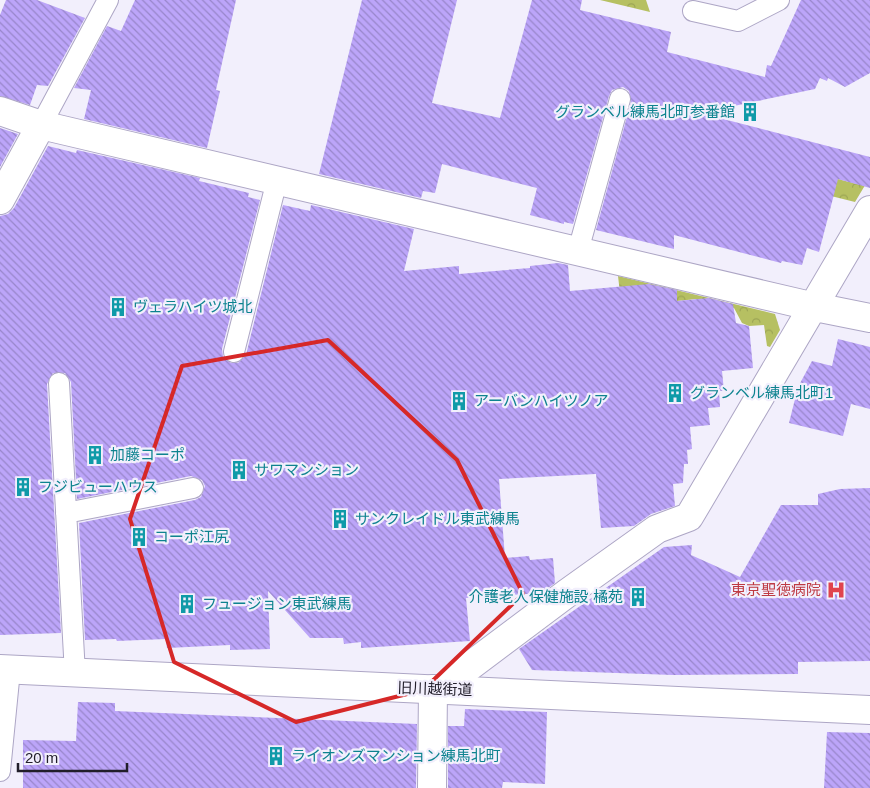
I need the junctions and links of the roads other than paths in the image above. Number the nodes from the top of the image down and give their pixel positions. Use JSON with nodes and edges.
{"nodes":[{"id":1,"x":108,"y":0,"type":"edge"},
{"id":2,"x":779,"y":0,"type":"edge"},
{"id":3,"x":693,"y":11,"type":"dead end"},
{"id":4,"x":620,"y":99,"type":"dead end"},
{"id":5,"x":0,"y":110,"type":"edge"},
{"id":6,"x":41,"y":125,"type":"junction"},
{"id":7,"x":277,"y":180,"type":"junction"},
{"id":8,"x":0,"y":200,"type":"edge"},
{"id":9,"x":870,"y":210,"type":"edge"},
{"id":10,"x":578,"y":251,"type":"junction"},
{"id":11,"x":815,"y":307,"type":"junction"},
{"id":12,"x":870,"y":318,"type":"edge"},
{"id":13,"x":234,"y":352,"type":"dead end"},
{"id":14,"x":59,"y":383,"type":"dead end"},
{"id":15,"x":193,"y":488,"type":"dead end"},
{"id":16,"x":66,"y":513,"type":"junction"},
{"id":17,"x":5,"y":669,"type":"edge"},
{"id":18,"x":74,"y":674,"type":"junction"},
{"id":19,"x":438,"y":689,"type":"junction"},
{"id":20,"x":870,"y":710,"type":"edge"},
{"id":21,"x":0,"y":771,"type":"edge"},
{"id":22,"x":432,"y":788,"type":"edge"}],
"edges":[{"from":1,"to":6,"type":"lane"},
{"from":2,"to":3,"type":"lane"},
{"from":4,"to":10,"type":"lane"},
{"from":5,"to":6,"type":"street"},
{"from":6,"to":7,"type":"street"},
{"from":6,"to":8,"type":"street"},
{"from":7,"to":10,"type":"street"},
{"from":7,"to":13,"type":"lane"},
{"from":9,"to":11,"type":"street"},
{"from":10,"to":11,"type":"street"},
{"from":11,"to":12,"type":"street"},
{"from":11,"to":19,"type":"street"},
{"from":14,"to":16,"type":"lane"},
{"from":15,"to":16,"type":"lane"},
{"from":16,"to":18,"type":"lane"},
{"from":17,"to":18,"type":"street","name":"旧川越街道"},
{"from":17,"to":21,"type":"lane"},
{"from":18,"to":19,"type":"street","name":"旧川越街道"},
{"from":19,"to":20,"type":"street","name":"旧川越街道"},
{"from":19,"to":22,"type":"street"}]}
